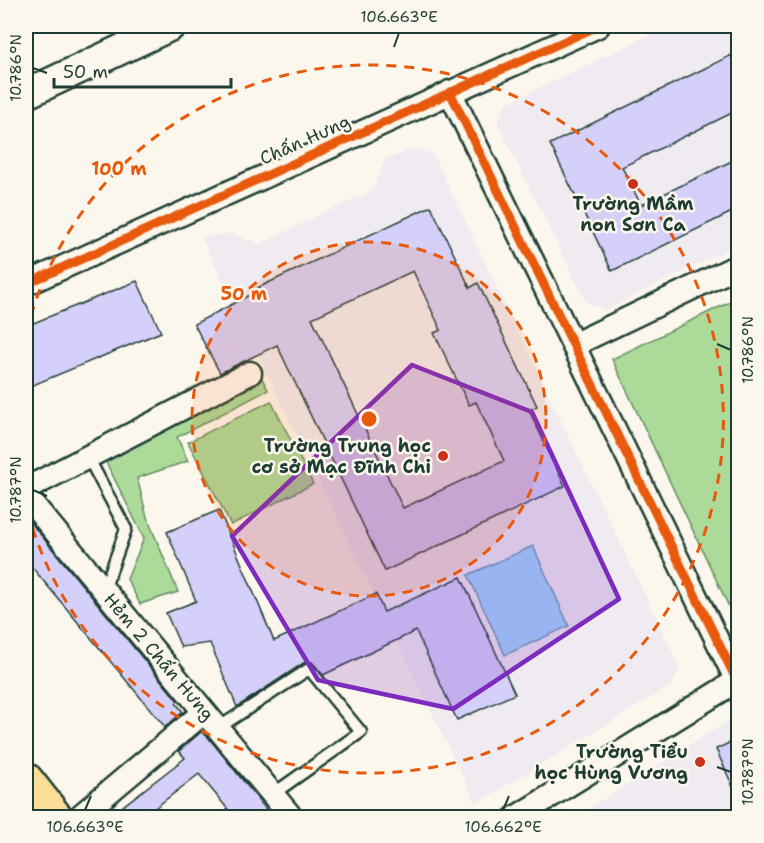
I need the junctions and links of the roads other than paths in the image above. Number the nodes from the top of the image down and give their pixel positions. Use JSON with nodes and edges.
{"nodes":[{"id":1,"x":171,"y":26,"type":"edge"},
{"id":2,"x":598,"y":26,"type":"edge"},
{"id":3,"x":450,"y":92,"type":"junction"},
{"id":4,"x":26,"y":94,"type":"edge"},
{"id":5,"x":738,"y":266,"type":"edge"},
{"id":6,"x":26,"y":284,"type":"edge"},
{"id":7,"x":573,"y":345,"type":"junction"},
{"id":8,"x":250,"y":373,"type":"dead end"},
{"id":9,"x":88,"y":457,"type":"junction"},
{"id":10,"x":26,"y":489,"type":"edge"},
{"id":11,"x":26,"y":496,"type":"edge"},
{"id":12,"x":104,"y":590,"type":"junction"},
{"id":13,"x":738,"y":681,"type":"edge"},
{"id":14,"x":211,"y":720,"type":"junction"},
{"id":15,"x":26,"y":782,"type":"edge"},
{"id":16,"x":273,"y":794,"type":"junction"},
{"id":17,"x":56,"y":818,"type":"edge"},
{"id":18,"x":78,"y":818,"type":"edge"},
{"id":19,"x":292,"y":818,"type":"edge"},
{"id":20,"x":515,"y":818,"type":"edge"}],
"edges":[{"from":1,"to":4,"type":"street"},
{"from":2,"to":3,"type":"street","name":"Chấn Hưng"},
{"from":3,"to":6,"type":"street","name":"Chấn Hưng"},
{"from":3,"to":7,"type":"street"},
{"from":5,"to":7,"type":"street"},
{"from":7,"to":13,"type":"street"},
{"from":8,"to":9,"type":"street"},
{"from":9,"to":10,"type":"street"},
{"from":9,"to":12,"type":"lane"},
{"from":11,"to":12,"type":"street","name":"Hẻm 2 Chấn Hưng"},
{"from":12,"to":14,"type":"street","name":"Hẻm 2 Chấn Hưng"},
{"from":13,"to":20,"type":"street"},
{"from":14,"to":16,"type":"street","name":"Hẻm 2 Chấn Hưng"},
{"from":14,"to":16,"type":"lane"},
{"from":14,"to":18,"type":"street"},
{"from":15,"to":17,"type":"main road"},
{"from":16,"to":19,"type":"street","name":"Hẻm 2 Chấn Hưng"}]}
